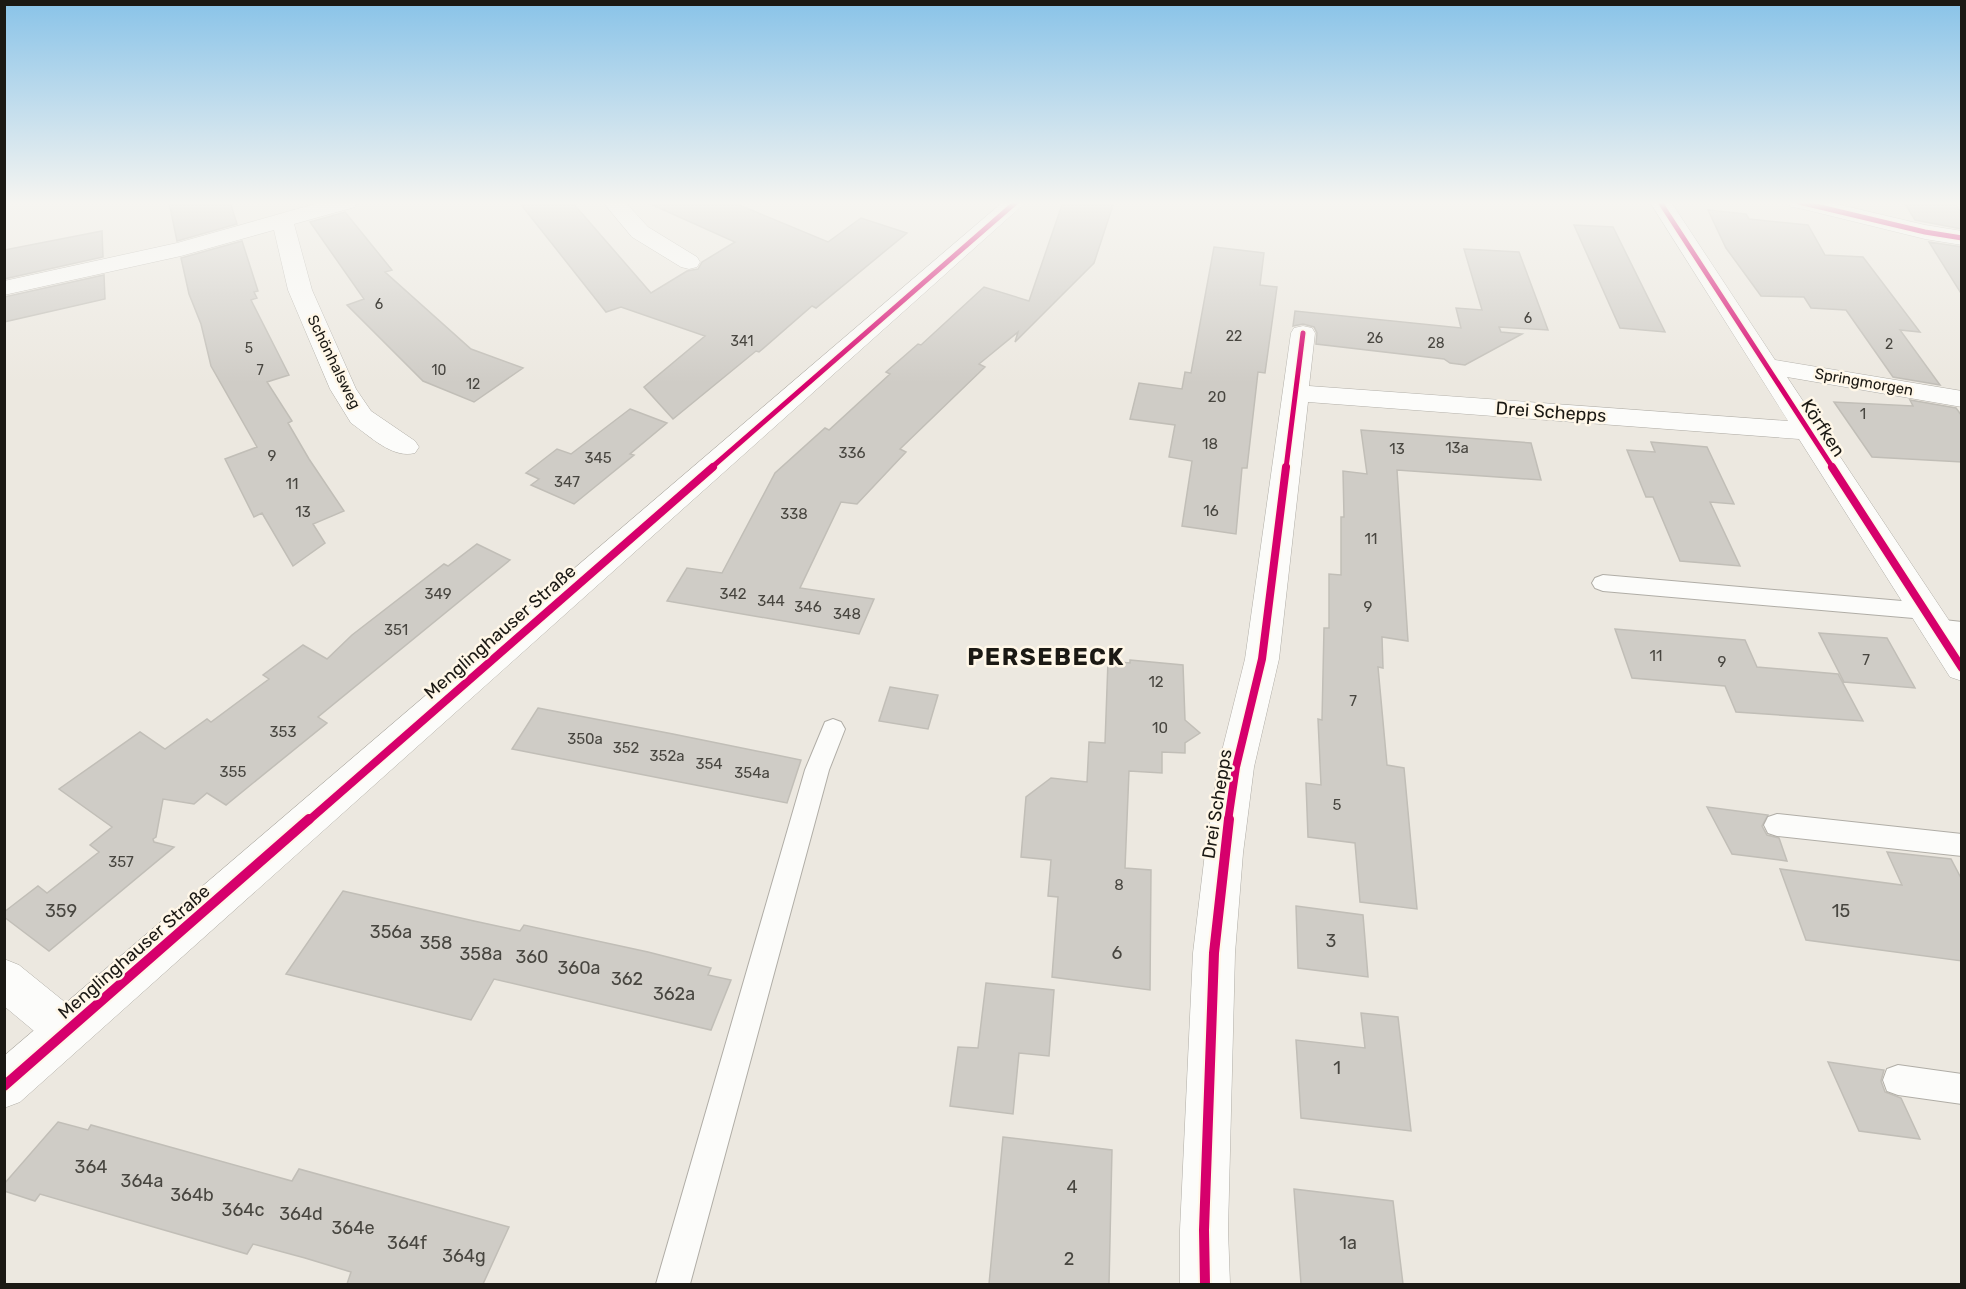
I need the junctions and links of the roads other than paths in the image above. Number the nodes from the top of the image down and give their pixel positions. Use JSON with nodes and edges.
{"nodes":[{"id":1,"x":123,"y":262,"type":"edge"},
{"id":2,"x":293,"y":262,"type":"edge"},
{"id":3,"x":947,"y":262,"type":"edge"},
{"id":4,"x":1699,"y":262,"type":"edge"},
{"id":5,"x":4,"y":288,"type":"edge"},
{"id":6,"x":1303,"y":333,"type":"dead end"},
{"id":7,"x":1766,"y":366,"type":"junction"},
{"id":8,"x":1295,"y":393,"type":"junction"},
{"id":9,"x":1962,"y":399,"type":"edge"},
{"id":10,"x":1806,"y":431,"type":"junction"},
{"id":11,"x":405,"y":447,"type":"dead end"},
{"id":12,"x":1602,"y":583,"type":"dead end"},
{"id":13,"x":1940,"y":623,"type":"edge"},
{"id":14,"x":1962,"y":668,"type":"edge"},
{"id":15,"x":833,"y":729,"type":"dead end"},
{"id":16,"x":1778,"y":825,"type":"dead end"},
{"id":17,"x":1962,"y":845,"type":"edge"},
{"id":18,"x":4,"y":979,"type":"edge"},
{"id":19,"x":67,"y":1031,"type":"junction"},
{"id":20,"x":1898,"y":1080,"type":"dead end"},
{"id":21,"x":4,"y":1086,"type":"edge"},
{"id":22,"x":1962,"y":1089,"type":"edge"},
{"id":23,"x":673,"y":1284,"type":"edge"},
{"id":24,"x":1205,"y":1284,"type":"edge"}],
"edges":[{"from":1,"to":5,"type":"street"},
{"from":2,"to":11,"type":"street","name":"Schönhalsweg"},
{"from":3,"to":19,"type":"street","name":"Menglinghauser Straße"},
{"from":4,"to":7,"type":"street","name":"Körfken"},
{"from":6,"to":8,"type":"street","name":"Drei Schepps"},
{"from":7,"to":9,"type":"street","name":"Springmorgen"},
{"from":7,"to":10,"type":"street","name":"Körfken"},
{"from":8,"to":10,"type":"street","name":"Drei Schepps"},
{"from":8,"to":24,"type":"street","name":"Drei Schepps"},
{"from":10,"to":13,"type":"street","name":"Körfken"},
{"from":12,"to":13,"type":"lane"},
{"from":13,"to":14,"type":"street","name":"Körfken"},
{"from":15,"to":23,"type":"lane"},
{"from":16,"to":17,"type":"lane"},
{"from":18,"to":19,"type":"street"},
{"from":19,"to":21,"type":"street","name":"Menglinghauser Straße"},
{"from":20,"to":22,"type":"lane"}]}
